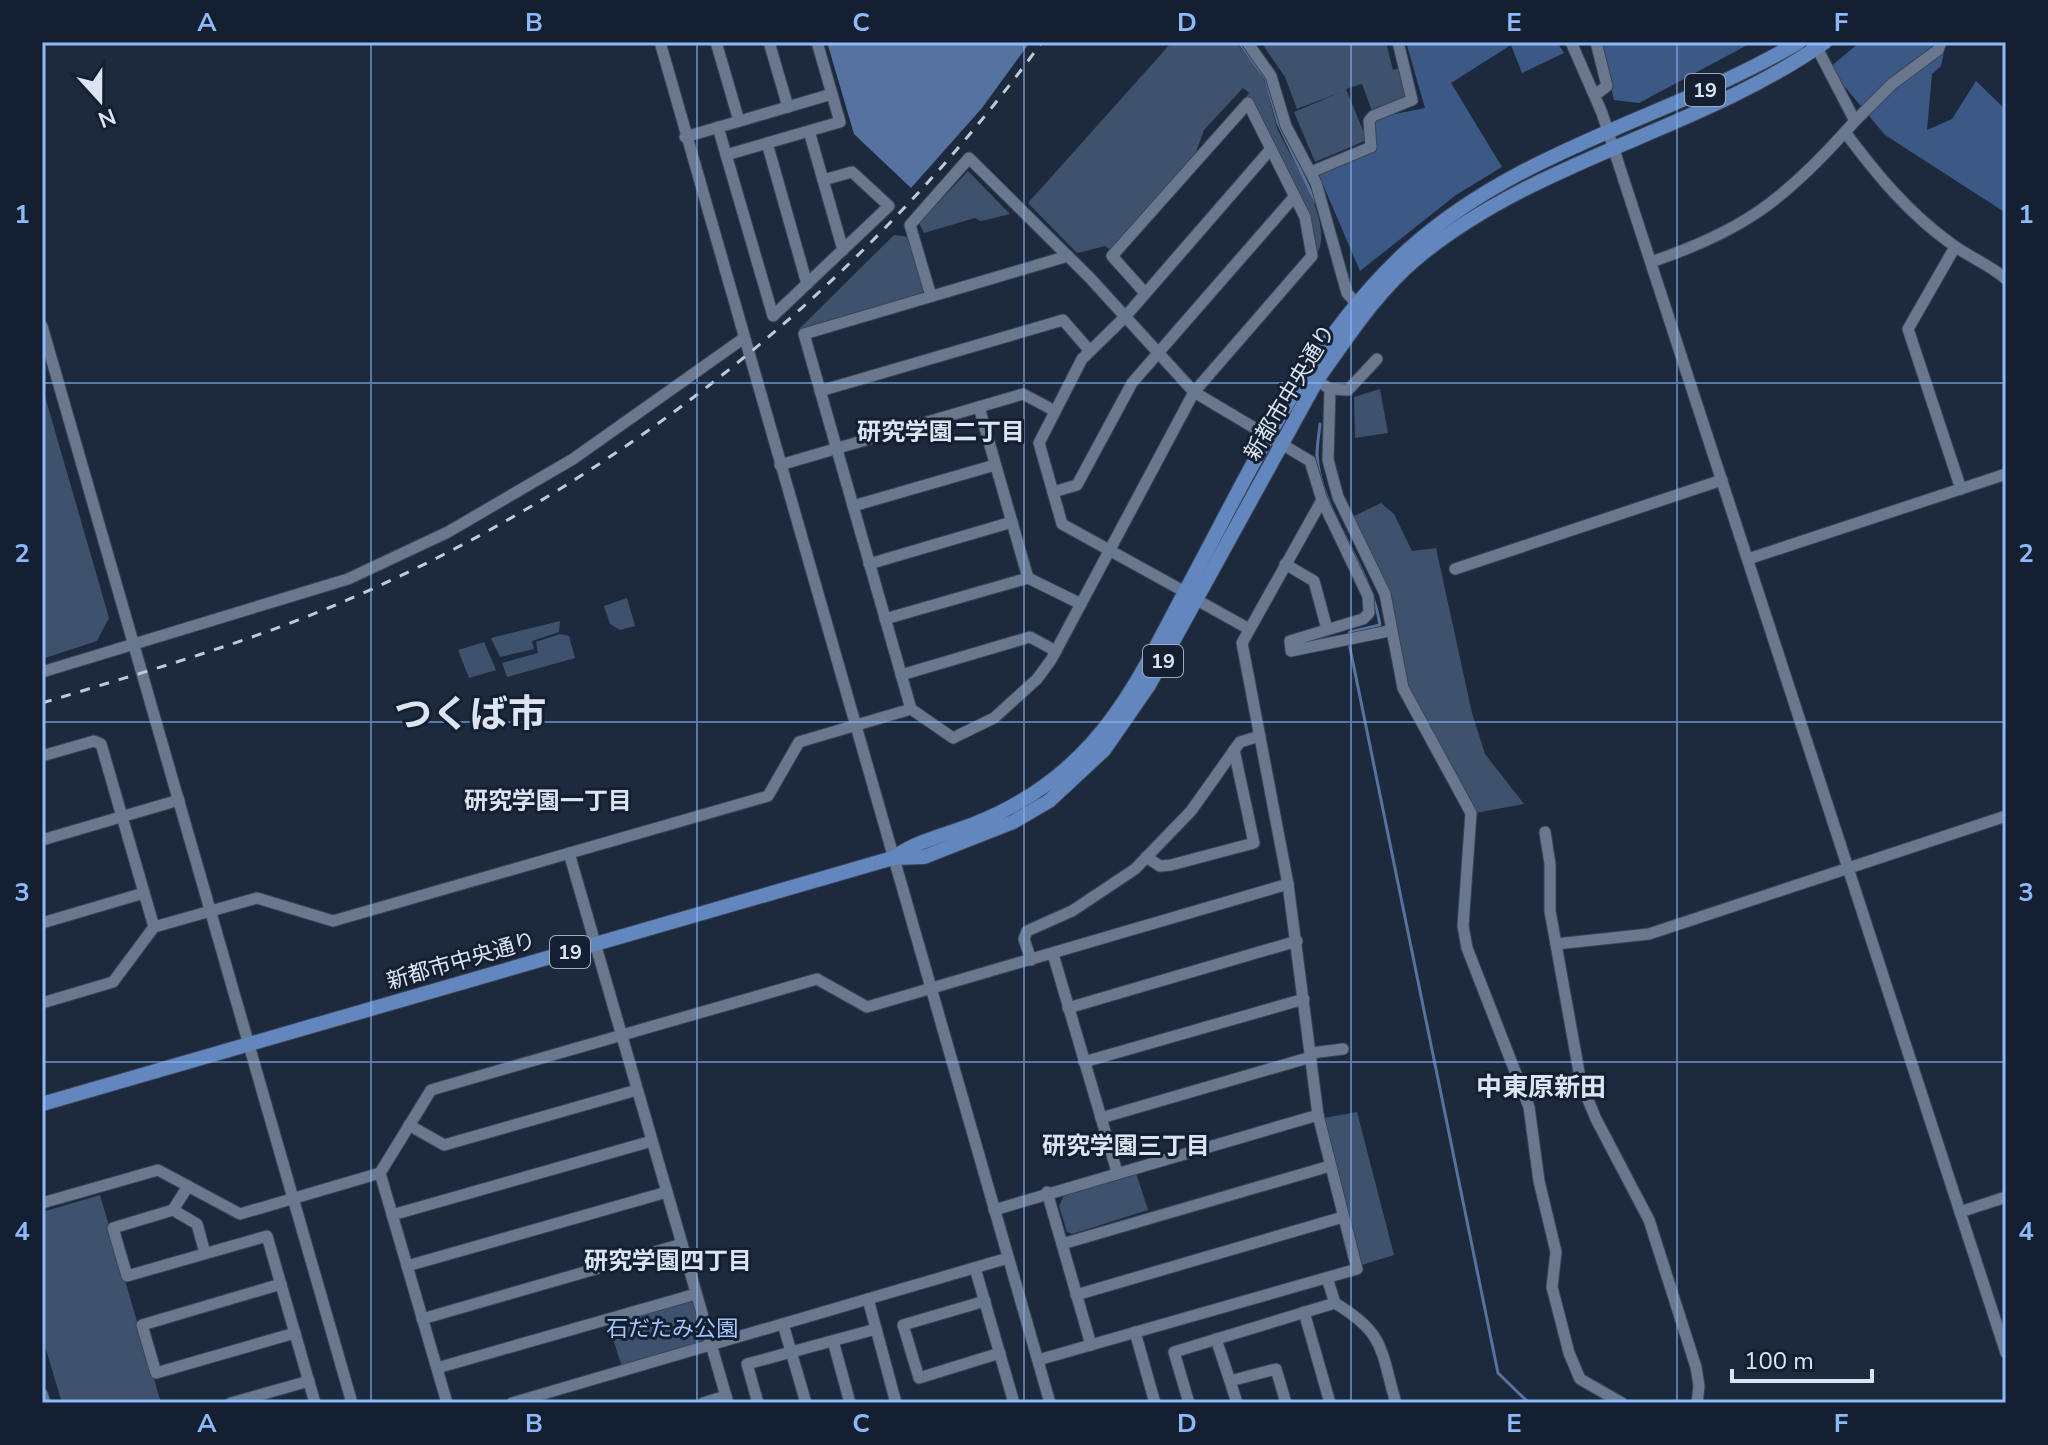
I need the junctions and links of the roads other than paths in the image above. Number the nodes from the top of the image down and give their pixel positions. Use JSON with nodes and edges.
{"nodes":[{"id":1,"x":660,"y":42,"type":"edge"},
{"id":2,"x":716,"y":42,"type":"edge"},
{"id":3,"x":769,"y":42,"type":"edge"},
{"id":4,"x":817,"y":42,"type":"edge"},
{"id":5,"x":1247,"y":42,"type":"edge"},
{"id":6,"x":1398,"y":42,"type":"edge"},
{"id":7,"x":1571,"y":42,"type":"edge"},
{"id":8,"x":1596,"y":42,"type":"edge"},
{"id":9,"x":1797,"y":42,"type":"edge"},
{"id":10,"x":1941,"y":42,"type":"edge"},
{"id":11,"x":1821,"y":45,"type":"edge"},
{"id":12,"x":832,"y":94,"type":"junction"},
{"id":13,"x":1595,"y":95,"type":"junction"},
{"id":14,"x":788,"y":107,"type":"junction"},
{"id":15,"x":739,"y":121,"type":"junction"},
{"id":16,"x":1855,"y":121,"type":"junction"},
{"id":17,"x":718,"y":127,"type":"junction"},
{"id":18,"x":809,"y":131,"type":"junction"},
{"id":19,"x":1608,"y":131,"type":"junction"},
{"id":20,"x":1845,"y":132,"type":"junction"},
{"id":21,"x":685,"y":137,"type":"junction"},
{"id":22,"x":767,"y":143,"type":"junction"},
{"id":23,"x":1613,"y":146,"type":"junction"},
{"id":24,"x":1270,"y":150,"type":"junction"},
{"id":25,"x":726,"y":155,"type":"junction"},
{"id":26,"x":1311,"y":172,"type":"junction"},
{"id":27,"x":823,"y":180,"type":"junction"},
{"id":28,"x":1294,"y":197,"type":"junction"},
{"id":29,"x":1955,"y":247,"type":"junction"},
{"id":30,"x":843,"y":250,"type":"junction"},
{"id":31,"x":1068,"y":256,"type":"junction"},
{"id":32,"x":1651,"y":262,"type":"junction"},
{"id":33,"x":2006,"y":279,"type":"edge"},
{"id":34,"x":807,"y":284,"type":"junction"},
{"id":35,"x":1145,"y":293,"type":"junction"},
{"id":36,"x":931,"y":296,"type":"junction"},
{"id":37,"x":1356,"y":303,"type":"junction"},
{"id":38,"x":1125,"y":317,"type":"junction"},
{"id":39,"x":42,"y":326,"type":"edge"},
{"id":40,"x":744,"y":338,"type":"junction"},
{"id":41,"x":1090,"y":351,"type":"junction"},
{"id":42,"x":1159,"y":356,"type":"junction"},
{"id":43,"x":1377,"y":359,"type":"dead end"},
{"id":44,"x":1324,"y":384,"type":"junction"},
{"id":45,"x":820,"y":391,"type":"junction"},
{"id":46,"x":1194,"y":392,"type":"junction"},
{"id":47,"x":979,"y":407,"type":"junction"},
{"id":48,"x":1055,"y":411,"type":"junction"},
{"id":49,"x":1274,"y":442,"type":"junction"},
{"id":50,"x":836,"y":448,"type":"junction"},
{"id":51,"x":780,"y":465,"type":"junction"},
{"id":52,"x":995,"y":465,"type":"junction"},
{"id":53,"x":2006,"y":474,"type":"edge"},
{"id":54,"x":1722,"y":480,"type":"junction"},
{"id":55,"x":1961,"y":489,"type":"junction"},
{"id":56,"x":1053,"y":492,"type":"junction"},
{"id":57,"x":1322,"y":500,"type":"junction"},
{"id":58,"x":853,"y":506,"type":"junction"},
{"id":59,"x":1012,"y":522,"type":"junction"},
{"id":60,"x":1110,"y":549,"type":"junction"},
{"id":61,"x":1748,"y":559,"type":"junction"},
{"id":62,"x":869,"y":564,"type":"junction"},
{"id":63,"x":1285,"y":564,"type":"junction"},
{"id":64,"x":1455,"y":569,"type":"dead end"},
{"id":65,"x":1028,"y":578,"type":"junction"},
{"id":66,"x":1191,"y":596,"type":"junction"},
{"id":67,"x":1081,"y":604,"type":"junction"},
{"id":68,"x":885,"y":619,"type":"junction"},
{"id":69,"x":1249,"y":629,"type":"junction"},
{"id":70,"x":1327,"y":629,"type":"junction"},
{"id":71,"x":1389,"y":631,"type":"junction"},
{"id":72,"x":133,"y":644,"type":"junction"},
{"id":73,"x":1056,"y":651,"type":"junction"},
{"id":74,"x":42,"y":672,"type":"edge"},
{"id":75,"x":901,"y":675,"type":"junction"},
{"id":76,"x":911,"y":709,"type":"junction"},
{"id":77,"x":854,"y":726,"type":"junction"},
{"id":78,"x":1260,"y":736,"type":"junction"},
{"id":79,"x":1234,"y":750,"type":"junction"},
{"id":80,"x":42,"y":756,"type":"edge"},
{"id":81,"x":179,"y":800,"type":"junction"},
{"id":82,"x":122,"y":816,"type":"junction"},
{"id":83,"x":2006,"y":816,"type":"edge"},
{"id":84,"x":1545,"y":832,"type":"dead end"},
{"id":85,"x":42,"y":840,"type":"edge"},
{"id":86,"x":569,"y":853,"type":"junction"},
{"id":87,"x":1146,"y":857,"type":"junction"},
{"id":88,"x":893,"y":858,"type":"junction"},
{"id":89,"x":1848,"y":868,"type":"junction"},
{"id":90,"x":1288,"y":884,"type":"junction"},
{"id":91,"x":144,"y":893,"type":"junction"},
{"id":92,"x":210,"y":912,"type":"junction"},
{"id":93,"x":42,"y":923,"type":"edge"},
{"id":94,"x":154,"y":927,"type":"junction"},
{"id":95,"x":1297,"y":941,"type":"junction"},
{"id":96,"x":595,"y":944,"type":"junction"},
{"id":97,"x":1556,"y":944,"type":"junction"},
{"id":98,"x":1053,"y":954,"type":"junction"},
{"id":99,"x":1031,"y":960,"type":"junction"},
{"id":100,"x":931,"y":988,"type":"junction"},
{"id":101,"x":1304,"y":999,"type":"junction"},
{"id":102,"x":42,"y":1003,"type":"edge"},
{"id":103,"x":1068,"y":1008,"type":"junction"},
{"id":104,"x":621,"y":1035,"type":"junction"},
{"id":105,"x":249,"y":1045,"type":"junction"},
{"id":106,"x":1339,"y":1046,"type":"dead end"},
{"id":107,"x":1311,"y":1055,"type":"junction"},
{"id":108,"x":1084,"y":1062,"type":"junction"},
{"id":109,"x":637,"y":1090,"type":"junction"},
{"id":110,"x":42,"y":1104,"type":"edge"},
{"id":111,"x":1318,"y":1115,"type":"junction"},
{"id":112,"x":1101,"y":1118,"type":"junction"},
{"id":113,"x":409,"y":1125,"type":"junction"},
{"id":114,"x":652,"y":1141,"type":"junction"},
{"id":115,"x":1330,"y":1166,"type":"junction"},
{"id":116,"x":1117,"y":1172,"type":"junction"},
{"id":117,"x":380,"y":1173,"type":"junction"},
{"id":118,"x":188,"y":1186,"type":"junction"},
{"id":119,"x":667,"y":1192,"type":"junction"},
{"id":120,"x":1047,"y":1192,"type":"junction"},
{"id":121,"x":2006,"y":1197,"type":"edge"},
{"id":122,"x":293,"y":1198,"type":"junction"},
{"id":123,"x":42,"y":1203,"type":"edge"},
{"id":124,"x":173,"y":1210,"type":"junction"},
{"id":125,"x":994,"y":1210,"type":"junction"},
{"id":126,"x":1960,"y":1212,"type":"junction"},
{"id":127,"x":392,"y":1215,"type":"junction"},
{"id":128,"x":1343,"y":1217,"type":"junction"},
{"id":129,"x":682,"y":1244,"type":"junction"},
{"id":130,"x":1062,"y":1244,"type":"junction"},
{"id":131,"x":205,"y":1253,"type":"junction"},
{"id":132,"x":1008,"y":1258,"type":"junction"},
{"id":133,"x":407,"y":1266,"type":"junction"},
{"id":134,"x":975,"y":1268,"type":"junction"},
{"id":135,"x":1327,"y":1278,"type":"junction"},
{"id":136,"x":281,"y":1284,"type":"junction"},
{"id":137,"x":696,"y":1294,"type":"junction"},
{"id":138,"x":1076,"y":1295,"type":"junction"},
{"id":139,"x":868,"y":1299,"type":"junction"},
{"id":140,"x":985,"y":1301,"type":"junction"},
{"id":141,"x":1335,"y":1303,"type":"junction"},
{"id":142,"x":1304,"y":1312,"type":"junction"},
{"id":143,"x":422,"y":1319,"type":"junction"},
{"id":144,"x":783,"y":1324,"type":"junction"},
{"id":145,"x":876,"y":1329,"type":"junction"},
{"id":146,"x":1135,"y":1332,"type":"junction"},
{"id":147,"x":295,"y":1333,"type":"junction"},
{"id":148,"x":2004,"y":1338,"type":"edge"},
{"id":149,"x":1216,"y":1339,"type":"junction"},
{"id":150,"x":833,"y":1341,"type":"junction"},
{"id":151,"x":711,"y":1345,"type":"junction"},
{"id":152,"x":1091,"y":1345,"type":"junction"},
{"id":153,"x":791,"y":1352,"type":"junction"},
{"id":154,"x":1000,"y":1353,"type":"junction"},
{"id":155,"x":2006,"y":1353,"type":"edge"},
{"id":156,"x":1038,"y":1360,"type":"junction"},
{"id":157,"x":437,"y":1368,"type":"junction"},
{"id":158,"x":309,"y":1381,"type":"junction"},
{"id":159,"x":1230,"y":1381,"type":"junction"},
{"id":160,"x":42,"y":1394,"type":"edge"},
{"id":161,"x":727,"y":1400,"type":"edge"},
{"id":162,"x":45,"y":1403,"type":"edge"},
{"id":163,"x":231,"y":1403,"type":"edge"},
{"id":164,"x":315,"y":1403,"type":"edge"},
{"id":165,"x":352,"y":1403,"type":"edge"},
{"id":166,"x":447,"y":1403,"type":"edge"},
{"id":167,"x":512,"y":1403,"type":"edge"},
{"id":168,"x":703,"y":1403,"type":"edge"},
{"id":169,"x":758,"y":1403,"type":"edge"},
{"id":170,"x":806,"y":1403,"type":"edge"},
{"id":171,"x":850,"y":1403,"type":"edge"},
{"id":172,"x":896,"y":1403,"type":"edge"},
{"id":173,"x":1014,"y":1403,"type":"edge"},
{"id":174,"x":1050,"y":1403,"type":"edge"},
{"id":175,"x":1155,"y":1403,"type":"edge"},
{"id":176,"x":1189,"y":1403,"type":"edge"},
{"id":177,"x":1237,"y":1403,"type":"edge"},
{"id":178,"x":1286,"y":1403,"type":"edge"},
{"id":179,"x":1330,"y":1403,"type":"edge"},
{"id":180,"x":1396,"y":1403,"type":"edge"},
{"id":181,"x":1622,"y":1403,"type":"edge"},
{"id":182,"x":1697,"y":1403,"type":"edge"}],
"edges":[{"from":1,"to":21,"type":"street"},
{"from":2,"to":15,"type":"street"},
{"from":3,"to":14,"type":"street"},
{"from":4,"to":12,"type":"street"},
{"from":5,"to":26,"type":"street"},
{"from":6,"to":26,"type":"street"},
{"from":7,"to":13,"type":"street"},
{"from":8,"to":13,"type":"street"},
{"from":9,"to":19,"type":"main road","name":"新都市中央通り","number":"19"},
{"from":10,"to":16,"type":"street"},
{"from":11,"to":16,"type":"street"},
{"from":11,"to":23,"type":"main road","name":"新都市中央通り","number":"19"},
{"from":12,"to":14,"type":"street"},
{"from":12,"to":18,"type":"street"},
{"from":13,"to":19,"type":"street"},
{"from":14,"to":15,"type":"street"},
{"from":15,"to":17,"type":"street"},
{"from":16,"to":20,"type":"street"},
{"from":17,"to":21,"type":"street"},
{"from":17,"to":25,"type":"street"},
{"from":18,"to":22,"type":"street"},
{"from":18,"to":27,"type":"street"},
{"from":19,"to":23,"type":"street"},
{"from":19,"to":37,"type":"main road","name":"新都市中央通り","number":"19"},
{"from":20,"to":29,"type":"street"},
{"from":20,"to":32,"type":"street"},
{"from":21,"to":40,"type":"street"},
{"from":22,"to":25,"type":"street"},
{"from":22,"to":34,"type":"street"},
{"from":23,"to":32,"type":"street"},
{"from":23,"to":44,"type":"main road","name":"新都市中央通り","number":"19"},
{"from":24,"to":28,"type":"street"},
{"from":24,"to":35,"type":"street"},
{"from":24,"to":35,"type":"street"},
{"from":25,"to":34,"type":"street"},
{"from":26,"to":37,"type":"street"},
{"from":27,"to":30,"type":"street"},
{"from":27,"to":30,"type":"street"},
{"from":28,"to":42,"type":"street"},
{"from":28,"to":46,"type":"street"},
{"from":29,"to":33,"type":"street"},
{"from":29,"to":55,"type":"street"},
{"from":30,"to":34,"type":"street"},
{"from":31,"to":36,"type":"street"},
{"from":31,"to":36,"type":"street"},
{"from":31,"to":38,"type":"street"},
{"from":32,"to":54,"type":"street"},
{"from":35,"to":38,"type":"street"},
{"from":36,"to":45,"type":"street"},
{"from":37,"to":49,"type":"main road","name":"新都市中央通り","number":"19"},
{"from":38,"to":41,"type":"street"},
{"from":38,"to":42,"type":"street"},
{"from":39,"to":72,"type":"street"},
{"from":40,"to":51,"type":"street"},
{"from":40,"to":72,"type":"street"},
{"from":41,"to":45,"type":"street"},
{"from":41,"to":48,"type":"street"},
{"from":42,"to":46,"type":"street"},
{"from":42,"to":56,"type":"street"},
{"from":43,"to":44,"type":"street"},
{"from":44,"to":49,"type":"main road","name":"新都市中央通り","number":"19"},
{"from":44,"to":71,"type":"street"},
{"from":45,"to":50,"type":"street"},
{"from":46,"to":49,"type":"street"},
{"from":46,"to":60,"type":"street"},
{"from":47,"to":48,"type":"street"},
{"from":47,"to":50,"type":"street"},
{"from":47,"to":52,"type":"street"},
{"from":48,"to":56,"type":"street"},
{"from":49,"to":57,"type":"street"},
{"from":49,"to":66,"type":"main road","name":"新都市中央通り","number":"19"},
{"from":50,"to":51,"type":"street"},
{"from":50,"to":58,"type":"street"},
{"from":51,"to":77,"type":"street"},
{"from":52,"to":58,"type":"street"},
{"from":52,"to":59,"type":"street"},
{"from":53,"to":55,"type":"street"},
{"from":54,"to":61,"type":"street"},
{"from":54,"to":64,"type":"street"},
{"from":55,"to":61,"type":"street"},
{"from":56,"to":60,"type":"street"},
{"from":57,"to":63,"type":"street"},
{"from":57,"to":70,"type":"street"},
{"from":58,"to":62,"type":"street"},
{"from":59,"to":62,"type":"street"},
{"from":59,"to":65,"type":"street"},
{"from":60,"to":66,"type":"street"},
{"from":60,"to":67,"type":"street"},
{"from":61,"to":89,"type":"street"},
{"from":62,"to":68,"type":"street"},
{"from":63,"to":69,"type":"street"},
{"from":63,"to":70,"type":"street"},
{"from":65,"to":67,"type":"street"},
{"from":65,"to":68,"type":"street"},
{"from":66,"to":69,"type":"street"},
{"from":66,"to":88,"type":"main road","name":"新都市中央通り","number":"19"},
{"from":67,"to":73,"type":"street"},
{"from":68,"to":75,"type":"street"},
{"from":69,"to":78,"type":"street"},
{"from":70,"to":71,"type":"street"},
{"from":71,"to":181,"type":"street"},
{"from":72,"to":74,"type":"street"},
{"from":72,"to":81,"type":"street"},
{"from":73,"to":75,"type":"street"},
{"from":73,"to":76,"type":"street"},
{"from":75,"to":76,"type":"street"},
{"from":76,"to":77,"type":"street"},
{"from":77,"to":86,"type":"street"},
{"from":77,"to":88,"type":"street"},
{"from":78,"to":79,"type":"street"},
{"from":78,"to":90,"type":"street"},
{"from":79,"to":87,"type":"street"},
{"from":79,"to":87,"type":"street"},
{"from":80,"to":82,"type":"street"},
{"from":81,"to":82,"type":"street"},
{"from":81,"to":92,"type":"street"},
{"from":82,"to":85,"type":"street"},
{"from":82,"to":91,"type":"street"},
{"from":83,"to":89,"type":"street"},
{"from":84,"to":97,"type":"street"},
{"from":86,"to":92,"type":"street"},
{"from":86,"to":96,"type":"street"},
{"from":87,"to":99,"type":"street"},
{"from":88,"to":96,"type":"main road","name":"新都市中央通り","number":"19"},
{"from":88,"to":100,"type":"street"},
{"from":89,"to":97,"type":"street"},
{"from":89,"to":126,"type":"street"},
{"from":90,"to":95,"type":"street"},
{"from":90,"to":98,"type":"street"},
{"from":91,"to":93,"type":"street"},
{"from":91,"to":94,"type":"street"},
{"from":92,"to":94,"type":"street"},
{"from":92,"to":105,"type":"street"},
{"from":94,"to":102,"type":"street"},
{"from":95,"to":101,"type":"street"},
{"from":95,"to":103,"type":"street"},
{"from":96,"to":104,"type":"street"},
{"from":96,"to":105,"type":"main road","name":"新都市中央通り","number":"19"},
{"from":97,"to":182,"type":"street"},
{"from":98,"to":99,"type":"street"},
{"from":98,"to":103,"type":"street"},
{"from":99,"to":100,"type":"street"},
{"from":100,"to":104,"type":"street"},
{"from":100,"to":125,"type":"street"},
{"from":101,"to":107,"type":"street"},
{"from":101,"to":108,"type":"street"},
{"from":103,"to":108,"type":"street"},
{"from":104,"to":109,"type":"street"},
{"from":104,"to":113,"type":"street"},
{"from":105,"to":110,"type":"main road","name":"新都市中央通り","number":"19"},
{"from":105,"to":122,"type":"street"},
{"from":106,"to":107,"type":"street"},
{"from":107,"to":111,"type":"street"},
{"from":107,"to":112,"type":"street"},
{"from":108,"to":112,"type":"street"},
{"from":109,"to":113,"type":"street"},
{"from":109,"to":114,"type":"street"},
{"from":111,"to":115,"type":"street"},
{"from":111,"to":116,"type":"street"},
{"from":112,"to":116,"type":"street"},
{"from":113,"to":117,"type":"street"},
{"from":114,"to":119,"type":"street"},
{"from":114,"to":127,"type":"street"},
{"from":115,"to":128,"type":"street"},
{"from":115,"to":130,"type":"street"},
{"from":116,"to":120,"type":"street"},
{"from":117,"to":122,"type":"street"},
{"from":117,"to":127,"type":"street"},
{"from":118,"to":122,"type":"street"},
{"from":118,"to":123,"type":"street"},
{"from":118,"to":124,"type":"street"},
{"from":119,"to":129,"type":"street"},
{"from":119,"to":133,"type":"street"},
{"from":120,"to":125,"type":"street"},
{"from":120,"to":130,"type":"street"},
{"from":121,"to":126,"type":"street"},
{"from":122,"to":165,"type":"street"},
{"from":124,"to":131,"type":"street"},
{"from":124,"to":131,"type":"street"},
{"from":125,"to":132,"type":"street"},
{"from":126,"to":148,"type":"street"},
{"from":127,"to":133,"type":"street"},
{"from":128,"to":135,"type":"street"},
{"from":128,"to":138,"type":"street"},
{"from":129,"to":137,"type":"street"},
{"from":129,"to":143,"type":"street"},
{"from":130,"to":138,"type":"street"},
{"from":131,"to":136,"type":"street"},
{"from":132,"to":134,"type":"street"},
{"from":132,"to":156,"type":"street"},
{"from":133,"to":143,"type":"street"},
{"from":134,"to":139,"type":"street"},
{"from":134,"to":140,"type":"street"},
{"from":135,"to":141,"type":"street"},
{"from":135,"to":146,"type":"street"},
{"from":136,"to":147,"type":"street"},
{"from":136,"to":147,"type":"street"},
{"from":137,"to":151,"type":"street"},
{"from":137,"to":157,"type":"street"},
{"from":138,"to":152,"type":"street"},
{"from":139,"to":144,"type":"street"},
{"from":139,"to":145,"type":"street"},
{"from":140,"to":154,"type":"street"},
{"from":140,"to":154,"type":"street"},
{"from":141,"to":142,"type":"street"},
{"from":141,"to":180,"type":"street"},
{"from":142,"to":149,"type":"street"},
{"from":142,"to":179,"type":"street"},
{"from":143,"to":157,"type":"street"},
{"from":144,"to":151,"type":"street"},
{"from":144,"to":153,"type":"street"},
{"from":145,"to":150,"type":"street"},
{"from":145,"to":172,"type":"street"},
{"from":146,"to":152,"type":"street"},
{"from":146,"to":175,"type":"street"},
{"from":147,"to":158,"type":"street"},
{"from":148,"to":155,"type":"street"},
{"from":149,"to":159,"type":"street"},
{"from":149,"to":176,"type":"street"},
{"from":150,"to":153,"type":"street"},
{"from":150,"to":171,"type":"street"},
{"from":151,"to":161,"type":"street"},
{"from":151,"to":167,"type":"street"},
{"from":152,"to":156,"type":"street"},
{"from":153,"to":169,"type":"street"},
{"from":153,"to":170,"type":"street"},
{"from":154,"to":173,"type":"street"},
{"from":156,"to":174,"type":"street"},
{"from":157,"to":166,"type":"street"},
{"from":158,"to":163,"type":"street"},
{"from":158,"to":164,"type":"street"},
{"from":159,"to":177,"type":"street"},
{"from":159,"to":178,"type":"street"},
{"from":160,"to":162,"type":"street"},
{"from":161,"to":168,"type":"street"}]}
